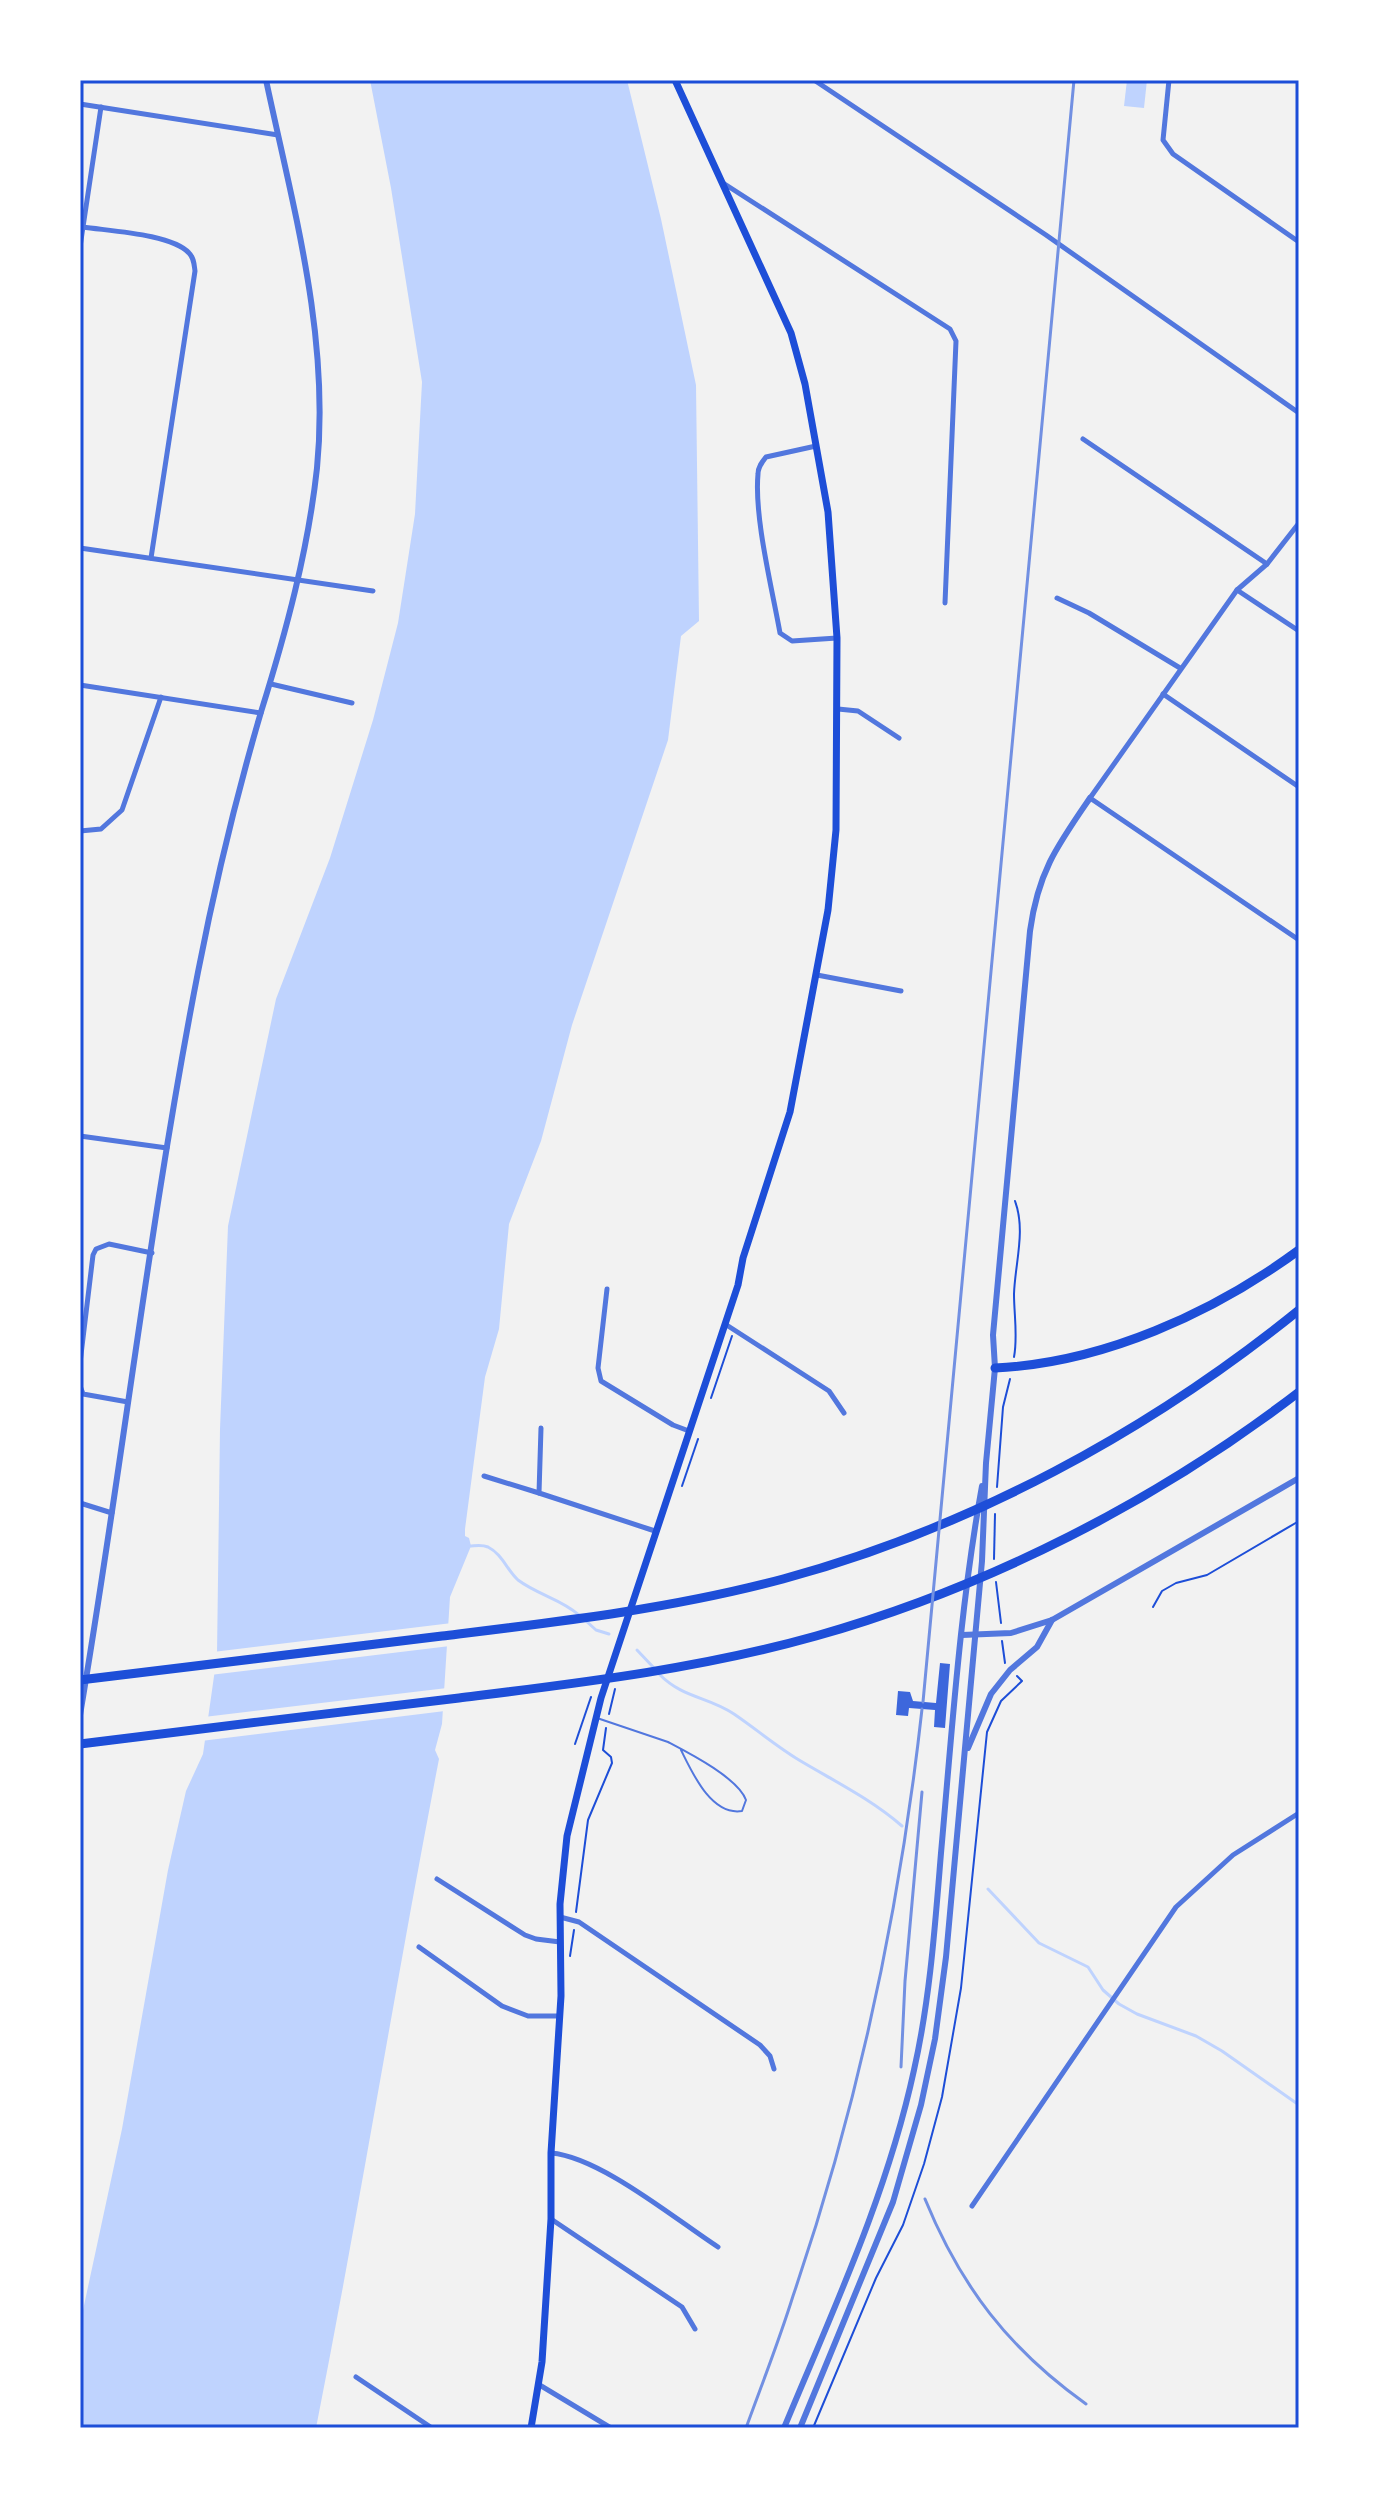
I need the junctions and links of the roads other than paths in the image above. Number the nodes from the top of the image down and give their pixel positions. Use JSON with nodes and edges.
{"nodes":[{"id":1,"x":266,"y":80,"type":"edge"},
{"id":2,"x":675,"y":80,"type":"edge"},
{"id":3,"x":814,"y":80,"type":"edge"},
{"id":4,"x":1169,"y":80,"type":"edge"},
{"id":5,"x":80,"y":104,"type":"edge"},
{"id":6,"x":101,"y":107,"type":"junction"},
{"id":7,"x":278,"y":135,"type":"junction"},
{"id":8,"x":722,"y":182,"type":"junction"},
{"id":9,"x":83,"y":227,"type":"junction"},
{"id":10,"x":1299,"y":242,"type":"edge"},
{"id":11,"x":80,"y":247,"type":"edge"},
{"id":12,"x":1299,"y":413,"type":"edge"},
{"id":13,"x":1083,"y":439,"type":"dead end"},
{"id":14,"x":816,"y":446,"type":"junction"},
{"id":15,"x":1299,"y":523,"type":"edge"},
{"id":16,"x":80,"y":548,"type":"edge"},
{"id":17,"x":151,"y":558,"type":"junction"},
{"id":18,"x":1267,"y":564,"type":"junction"},
{"id":19,"x":299,"y":580,"type":"junction"},
{"id":20,"x":1237,"y":590,"type":"junction"},
{"id":21,"x":373,"y":591,"type":"dead end"},
{"id":22,"x":1057,"y":598,"type":"dead end"},
{"id":23,"x":945,"y":603,"type":"dead end"},
{"id":24,"x":1299,"y":631,"type":"edge"},
{"id":25,"x":837,"y":638,"type":"junction"},
{"id":26,"x":1180,"y":668,"type":"junction"},
{"id":27,"x":271,"y":684,"type":"junction"},
{"id":28,"x":80,"y":685,"type":"edge"},
{"id":29,"x":1163,"y":694,"type":"junction"},
{"id":30,"x":161,"y":697,"type":"junction"},
{"id":31,"x":352,"y":703,"type":"dead end"},
{"id":32,"x":838,"y":709,"type":"junction"},
{"id":33,"x":261,"y":713,"type":"junction"},
{"id":34,"x":899,"y":738,"type":"dead end"},
{"id":35,"x":1299,"y":787,"type":"edge"},
{"id":36,"x":1090,"y":798,"type":"junction"},
{"id":37,"x":80,"y":831,"type":"edge"},
{"id":38,"x":1299,"y":940,"type":"edge"},
{"id":39,"x":817,"y":975,"type":"junction"},
{"id":40,"x":901,"y":991,"type":"dead end"},
{"id":41,"x":80,"y":1136,"type":"edge"},
{"id":42,"x":167,"y":1148,"type":"junction"},
{"id":43,"x":1299,"y":1250,"type":"edge"},
{"id":44,"x":152,"y":1253,"type":"junction"},
{"id":45,"x":607,"y":1289,"type":"dead end"},
{"id":46,"x":1299,"y":1310,"type":"edge"},
{"id":47,"x":725,"y":1324,"type":"junction"},
{"id":48,"x":80,"y":1363,"type":"edge"},
{"id":49,"x":995,"y":1368,"type":"junction"},
{"id":50,"x":80,"y":1386,"type":"edge"},
{"id":51,"x":1299,"y":1392,"type":"edge"},
{"id":52,"x":129,"y":1402,"type":"junction"},
{"id":53,"x":844,"y":1413,"type":"dead end"},
{"id":54,"x":541,"y":1428,"type":"dead end"},
{"id":55,"x":689,"y":1431,"type":"junction"},
{"id":56,"x":986,"y":1463,"type":"junction"},
{"id":57,"x":484,"y":1476,"type":"dead end"},
{"id":58,"x":1299,"y":1478,"type":"edge"},
{"id":59,"x":539,"y":1493,"type":"junction"},
{"id":60,"x":80,"y":1503,"type":"edge"},
{"id":61,"x":112,"y":1513,"type":"junction"},
{"id":62,"x":655,"y":1531,"type":"junction"},
{"id":63,"x":1052,"y":1620,"type":"junction"},
{"id":64,"x":962,"y":1635,"type":"junction"},
{"id":65,"x":975,"y":1636,"type":"junction"},
{"id":66,"x":80,"y":1680,"type":"edge"},
{"id":67,"x":80,"y":1715,"type":"edge"},
{"id":68,"x":596,"y":1718,"type":"junction"},
{"id":69,"x":80,"y":1744,"type":"edge"},
{"id":70,"x":681,"y":1750,"type":"junction"},
{"id":71,"x":966,"y":1755,"type":"junction"},
{"id":72,"x":1299,"y":1813,"type":"edge"},
{"id":73,"x":437,"y":1879,"type":"dead end"},
{"id":74,"x":560,"y":1917,"type":"junction"},
{"id":75,"x":560,"y":1942,"type":"junction"},
{"id":76,"x":419,"y":1947,"type":"dead end"},
{"id":77,"x":559,"y":2016,"type":"junction"},
{"id":78,"x":774,"y":2069,"type":"dead end"},
{"id":79,"x":551,"y":2153,"type":"junction"},
{"id":80,"x":972,"y":2206,"type":"dead end"},
{"id":81,"x":551,"y":2219,"type":"junction"},
{"id":82,"x":718,"y":2247,"type":"dead end"},
{"id":83,"x":695,"y":2329,"type":"dead end"},
{"id":84,"x":356,"y":2377,"type":"dead end"},
{"id":85,"x":538,"y":2384,"type":"junction"},
{"id":86,"x":432,"y":2428,"type":"edge"},
{"id":87,"x":531,"y":2428,"type":"edge"},
{"id":88,"x":611,"y":2428,"type":"edge"},
{"id":89,"x":784,"y":2428,"type":"edge"},
{"id":90,"x":800,"y":2428,"type":"edge"}],
"edges":[{"from":1,"to":7,"type":"street"},
{"from":2,"to":8,"type":"main road"},
{"from":3,"to":12,"type":"street"},
{"from":4,"to":10,"type":"street"},
{"from":5,"to":6,"type":"street"},
{"from":6,"to":7,"type":"street"},
{"from":6,"to":9,"type":"street"},
{"from":7,"to":19,"type":"street"},
{"from":8,"to":14,"type":"main road"},
{"from":8,"to":23,"type":"street"},
{"from":9,"to":11,"type":"street"},
{"from":9,"to":17,"type":"street"},
{"from":13,"to":18,"type":"street"},
{"from":14,"to":25,"type":"main road"},
{"from":14,"to":25,"type":"street"},
{"from":15,"to":18,"type":"street"},
{"from":16,"to":17,"type":"street"},
{"from":17,"to":19,"type":"street"},
{"from":18,"to":20,"type":"street"},
{"from":19,"to":21,"type":"street"},
{"from":19,"to":27,"type":"street"},
{"from":20,"to":24,"type":"street"},
{"from":20,"to":26,"type":"street"},
{"from":22,"to":26,"type":"street"},
{"from":25,"to":32,"type":"main road"},
{"from":26,"to":29,"type":"street"},
{"from":27,"to":31,"type":"street"},
{"from":27,"to":33,"type":"street"},
{"from":28,"to":30,"type":"street"},
{"from":29,"to":35,"type":"street"},
{"from":29,"to":36,"type":"street"},
{"from":30,"to":33,"type":"street"},
{"from":30,"to":37,"type":"street"},
{"from":32,"to":34,"type":"street"},
{"from":32,"to":39,"type":"main road"},
{"from":33,"to":42,"type":"street"},
{"from":36,"to":38,"type":"street"},
{"from":36,"to":49,"type":"street"},
{"from":39,"to":40,"type":"street"},
{"from":39,"to":47,"type":"main road"},
{"from":41,"to":42,"type":"street"},
{"from":42,"to":44,"type":"street"},
{"from":43,"to":49,"type":"highway"},
{"from":44,"to":48,"type":"street"},
{"from":44,"to":52,"type":"street"},
{"from":45,"to":55,"type":"street"},
{"from":46,"to":66,"type":"highway"},
{"from":47,"to":53,"type":"street"},
{"from":47,"to":55,"type":"main road"},
{"from":49,"to":56,"type":"street"},
{"from":50,"to":52,"type":"street"},
{"from":51,"to":69,"type":"highway"},
{"from":52,"to":61,"type":"street"},
{"from":54,"to":59,"type":"street"},
{"from":55,"to":62,"type":"main road"},
{"from":56,"to":64,"type":"street"},
{"from":56,"to":65,"type":"street"},
{"from":57,"to":59,"type":"street"},
{"from":58,"to":63,"type":"street"},
{"from":59,"to":62,"type":"street"},
{"from":60,"to":61,"type":"street"},
{"from":61,"to":67,"type":"street"},
{"from":62,"to":68,"type":"main road"},
{"from":63,"to":65,"type":"street"},
{"from":63,"to":71,"type":"street"},
{"from":64,"to":65,"type":"street"},
{"from":64,"to":89,"type":"street"},
{"from":65,"to":71,"type":"street"},
{"from":68,"to":70,"type":"lane"},
{"from":68,"to":74,"type":"main road"},
{"from":70,"to":70,"type":"lane"},
{"from":71,"to":90,"type":"street"},
{"from":72,"to":80,"type":"street"},
{"from":73,"to":75,"type":"street"},
{"from":74,"to":75,"type":"main road"},
{"from":74,"to":78,"type":"street"},
{"from":75,"to":77,"type":"main road"},
{"from":76,"to":77,"type":"street"},
{"from":77,"to":79,"type":"main road"},
{"from":79,"to":81,"type":"main road"},
{"from":79,"to":82,"type":"street"},
{"from":81,"to":83,"type":"street"},
{"from":81,"to":85,"type":"main road"},
{"from":84,"to":86,"type":"street"},
{"from":85,"to":87,"type":"main road"},
{"from":85,"to":88,"type":"street"}]}
